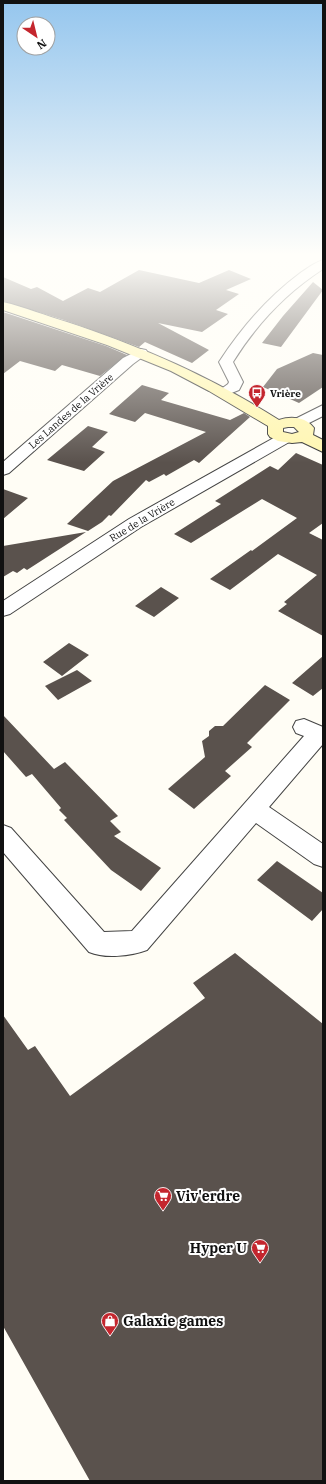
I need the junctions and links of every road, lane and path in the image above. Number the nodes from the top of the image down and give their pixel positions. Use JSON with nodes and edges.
{"nodes":[{"id":1,"x":55,"y":324,"type":"edge"},
{"id":2,"x":255,"y":324,"type":"edge"},
{"id":3,"x":141,"y":354,"type":"junction"},
{"id":4,"x":224,"y":392,"type":"junction"},
{"id":5,"x":323,"y":410,"type":"edge"},
{"id":6,"x":301,"y":429,"type":"junction"},
{"id":7,"x":281,"y":431,"type":"junction"},
{"id":8,"x":323,"y":447,"type":"edge"},
{"id":9,"x":3,"y":470,"type":"edge"},
{"id":10,"x":3,"y":610,"type":"edge"},
{"id":11,"x":304,"y":727,"type":"dead end"},
{"id":12,"x":254,"y":809,"type":"junction"},
{"id":13,"x":3,"y":835,"type":"edge"},
{"id":14,"x":323,"y":857,"type":"edge"}],
"edges":[{"from":1,"to":3,"type":"street"},
{"from":2,"to":4,"type":"street"},
{"from":3,"to":4,"type":"street"},
{"from":3,"to":9,"type":"street","name":"Les Landes de la Vrière"},
{"from":4,"to":7,"type":"street"},
{"from":5,"to":6,"type":"street"},
{"from":6,"to":7,"type":"street"},
{"from":6,"to":8,"type":"street"},
{"from":7,"to":10,"type":"street","name":"Rue de la Vrière"},
{"from":11,"to":12,"type":"street"},
{"from":12,"to":13,"type":"street"},
{"from":12,"to":14,"type":"street"}]}
